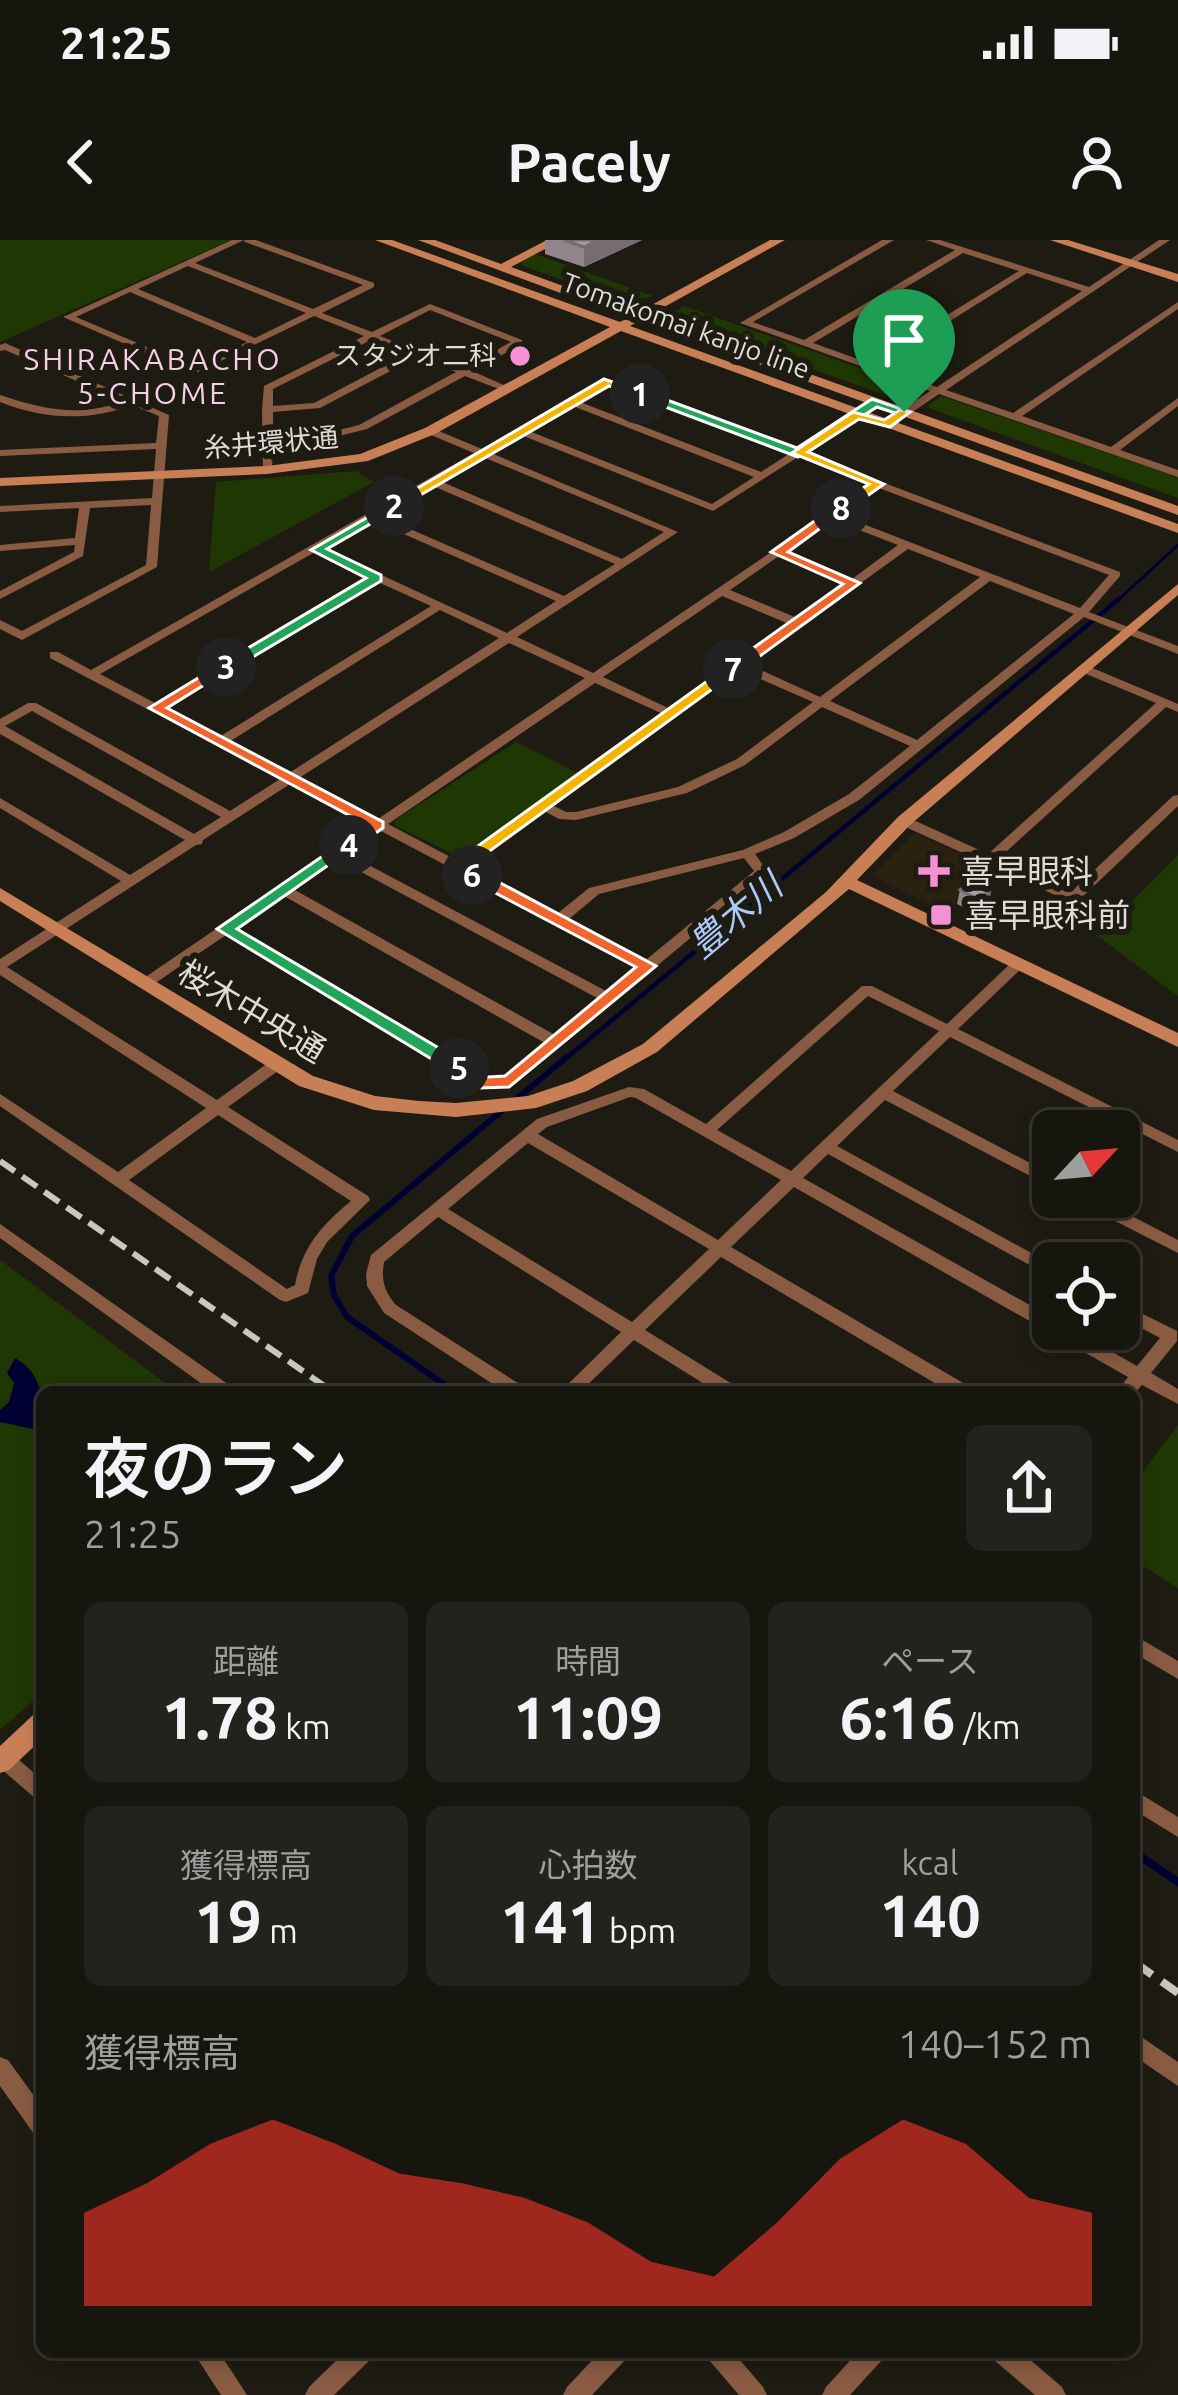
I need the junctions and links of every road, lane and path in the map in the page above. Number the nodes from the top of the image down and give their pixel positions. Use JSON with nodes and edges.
{"nodes":[{"id":1,"x":239,"y":240,"type":"edge"},
{"id":2,"x":248,"y":240,"type":"edge"},
{"id":3,"x":381,"y":240,"type":"edge"},
{"id":4,"x":424,"y":240,"type":"edge"},
{"id":5,"x":556,"y":240,"type":"edge"},
{"id":6,"x":779,"y":240,"type":"edge"},
{"id":7,"x":889,"y":240,"type":"edge"},
{"id":8,"x":931,"y":240,"type":"edge"},
{"id":9,"x":1056,"y":240,"type":"edge"},
{"id":10,"x":1165,"y":240,"type":"edge"},
{"id":11,"x":962,"y":250,"type":"junction"},
{"id":12,"x":187,"y":263,"type":"junction"},
{"id":13,"x":1131,"y":263,"type":"junction"},
{"id":14,"x":502,"y":268,"type":"junction"},
{"id":15,"x":1026,"y":270,"type":"junction"},
{"id":16,"x":1178,"y":278,"type":"edge"},
{"id":17,"x":130,"y":290,"type":"junction"},
{"id":18,"x":1090,"y":290,"type":"junction"},
{"id":19,"x":1178,"y":305,"type":"edge"},
{"id":20,"x":315,"y":313,"type":"junction"},
{"id":21,"x":639,"y":317,"type":"junction"},
{"id":22,"x":619,"y":328,"type":"junction"},
{"id":23,"x":372,"y":336,"type":"junction"},
{"id":24,"x":256,"y":342,"type":"junction"},
{"id":25,"x":805,"y":344,"type":"junction"},
{"id":26,"x":0,"y":348,"type":"edge"},
{"id":27,"x":417,"y":353,"type":"junction"},
{"id":28,"x":869,"y":367,"type":"junction"},
{"id":29,"x":465,"y":372,"type":"junction"},
{"id":30,"x":508,"y":389,"type":"junction"},
{"id":31,"x":937,"y":391,"type":"junction"},
{"id":32,"x":0,"y":398,"type":"edge"},
{"id":33,"x":132,"y":401,"type":"junction"},
{"id":34,"x":1178,"y":401,"type":"edge"},
{"id":35,"x":571,"y":402,"type":"junction"},
{"id":36,"x":876,"y":402,"type":"junction"},
{"id":37,"x":267,"y":409,"type":"junction"},
{"id":38,"x":904,"y":412,"type":"junction"},
{"id":39,"x":857,"y":414,"type":"junction"},
{"id":40,"x":1012,"y":418,"type":"junction"},
{"id":41,"x":886,"y":425,"type":"junction"},
{"id":42,"x":430,"y":431,"type":"junction"},
{"id":43,"x":519,"y":431,"type":"junction"},
{"id":44,"x":268,"y":440,"type":"junction"},
{"id":45,"x":162,"y":446,"type":"junction"},
{"id":46,"x":1111,"y":452,"type":"junction"},
{"id":47,"x":0,"y":453,"type":"edge"},
{"id":48,"x":483,"y":453,"type":"junction"},
{"id":49,"x":798,"y":453,"type":"junction"},
{"id":50,"x":266,"y":470,"type":"junction"},
{"id":51,"x":1178,"y":474,"type":"edge"},
{"id":52,"x":159,"y":475,"type":"junction"},
{"id":53,"x":762,"y":476,"type":"junction"},
{"id":54,"x":0,"y":482,"type":"edge"},
{"id":55,"x":434,"y":482,"type":"junction"},
{"id":56,"x":878,"y":484,"type":"junction"},
{"id":57,"x":157,"y":501,"type":"junction"},
{"id":58,"x":85,"y":506,"type":"junction"},
{"id":59,"x":0,"y":509,"type":"edge"},
{"id":60,"x":830,"y":515,"type":"junction"},
{"id":61,"x":374,"y":517,"type":"junction"},
{"id":62,"x":1177,"y":523,"type":"edge"},
{"id":63,"x":81,"y":541,"type":"junction"},
{"id":64,"x":906,"y":545,"type":"junction"},
{"id":65,"x":0,"y":548,"type":"edge"},
{"id":66,"x":317,"y":550,"type":"junction"},
{"id":67,"x":778,"y":552,"type":"junction"},
{"id":68,"x":624,"y":564,"type":"junction"},
{"id":69,"x":988,"y":577,"type":"junction"},
{"id":70,"x":376,"y":578,"type":"junction"},
{"id":71,"x":853,"y":583,"type":"junction"},
{"id":72,"x":721,"y":591,"type":"junction"},
{"id":73,"x":1176,"y":592,"type":"edge"},
{"id":74,"x":0,"y":596,"type":"edge"},
{"id":75,"x":565,"y":602,"type":"junction"},
{"id":76,"x":439,"y":606,"type":"junction"},
{"id":77,"x":1085,"y":614,"type":"junction"},
{"id":78,"x":0,"y":623,"type":"edge"},
{"id":79,"x":798,"y":623,"type":"junction"},
{"id":80,"x":1128,"y":630,"type":"junction"},
{"id":81,"x":508,"y":639,"type":"junction"},
{"id":82,"x":1178,"y":650,"type":"edge"},
{"id":83,"x":54,"y":655,"type":"dead end"},
{"id":84,"x":740,"y":665,"type":"junction"},
{"id":85,"x":1083,"y":668,"type":"junction"},
{"id":86,"x":92,"y":674,"type":"junction"},
{"id":87,"x":593,"y":678,"type":"junction"},
{"id":88,"x":822,"y":701,"type":"junction"},
{"id":89,"x":1171,"y":705,"type":"edge"},
{"id":90,"x":156,"y":708,"type":"junction"},
{"id":91,"x":672,"y":714,"type":"junction"},
{"id":92,"x":0,"y":727,"type":"edge"},
{"id":93,"x":221,"y":741,"type":"junction"},
{"id":94,"x":918,"y":745,"type":"junction"},
{"id":95,"x":291,"y":778,"type":"junction"},
{"id":96,"x":1178,"y":799,"type":"edge"},
{"id":97,"x":0,"y":802,"type":"edge"},
{"id":98,"x":544,"y":806,"type":"junction"},
{"id":99,"x":231,"y":817,"type":"junction"},
{"id":100,"x":904,"y":821,"type":"junction"},
{"id":101,"x":377,"y":825,"type":"junction"},
{"id":102,"x":197,"y":841,"type":"junction"},
{"id":103,"x":747,"y":853,"type":"junction"},
{"id":104,"x":337,"y":854,"type":"junction"},
{"id":105,"x":988,"y":860,"type":"junction"},
{"id":106,"x":458,"y":867,"type":"junction"},
{"id":107,"x":132,"y":881,"type":"junction"},
{"id":108,"x":846,"y":881,"type":"junction"},
{"id":109,"x":284,"y":890,"type":"junction"},
{"id":110,"x":0,"y":893,"type":"edge"},
{"id":111,"x":559,"y":920,"type":"junction"},
{"id":112,"x":59,"y":929,"type":"junction"},
{"id":113,"x":225,"y":929,"type":"junction"},
{"id":114,"x":1018,"y":964,"type":"junction"},
{"id":115,"x":648,"y":966,"type":"junction"},
{"id":116,"x":0,"y":967,"type":"edge"},
{"id":117,"x":146,"y":983,"type":"junction"},
{"id":118,"x":608,"y":998,"type":"junction"},
{"id":119,"x":949,"y":1031,"type":"junction"},
{"id":120,"x":1178,"y":1041,"type":"edge"},
{"id":121,"x":555,"y":1042,"type":"junction"},
{"id":122,"x":277,"y":1064,"type":"junction"},
{"id":123,"x":884,"y":1093,"type":"junction"},
{"id":124,"x":0,"y":1099,"type":"edge"},
{"id":125,"x":216,"y":1108,"type":"junction"},
{"id":126,"x":707,"y":1131,"type":"junction"},
{"id":127,"x":526,"y":1135,"type":"junction"},
{"id":128,"x":827,"y":1147,"type":"junction"},
{"id":129,"x":1178,"y":1148,"type":"edge"},
{"id":130,"x":1032,"y":1171,"type":"edge"},
{"id":131,"x":793,"y":1179,"type":"junction"},
{"id":132,"x":118,"y":1180,"type":"junction"},
{"id":133,"x":438,"y":1210,"type":"junction"},
{"id":134,"x":1122,"y":1218,"type":"edge"},
{"id":135,"x":0,"y":1230,"type":"edge"},
{"id":136,"x":1178,"y":1247,"type":"edge"},
{"id":137,"x":720,"y":1249,"type":"junction"},
{"id":138,"x":1032,"y":1260,"type":"edge"},
{"id":139,"x":1032,"y":1315,"type":"edge"},
{"id":140,"x":1140,"y":1319,"type":"edge"},
{"id":141,"x":633,"y":1331,"type":"junction"},
{"id":142,"x":1095,"y":1350,"type":"edge"},
{"id":143,"x":1140,"y":1375,"type":"junction"},
{"id":144,"x":218,"y":1386,"type":"edge"},
{"id":145,"x":509,"y":1386,"type":"edge"},
{"id":146,"x":575,"y":1386,"type":"edge"},
{"id":147,"x":720,"y":1386,"type":"edge"},
{"id":148,"x":954,"y":1386,"type":"edge"},
{"id":149,"x":1131,"y":1386,"type":"edge"},
{"id":150,"x":1178,"y":1397,"type":"edge"},
{"id":151,"x":1140,"y":1647,"type":"edge"},
{"id":152,"x":1178,"y":1671,"type":"edge"},
{"id":153,"x":36,"y":1730,"type":"edge"},
{"id":154,"x":2,"y":1761,"type":"edge"},
{"id":155,"x":36,"y":1787,"type":"edge"},
{"id":156,"x":1140,"y":1803,"type":"edge"},
{"id":157,"x":1178,"y":1828,"type":"edge"},
{"id":158,"x":1140,"y":2047,"type":"edge"},
{"id":159,"x":0,"y":2068,"type":"edge"},
{"id":160,"x":1178,"y":2075,"type":"edge"},
{"id":161,"x":36,"y":2118,"type":"edge"},
{"id":162,"x":209,"y":2358,"type":"edge"},
{"id":163,"x":356,"y":2358,"type":"edge"},
{"id":164,"x":611,"y":2358,"type":"edge"},
{"id":165,"x":722,"y":2358,"type":"edge"},
{"id":166,"x":868,"y":2358,"type":"edge"},
{"id":167,"x":1008,"y":2358,"type":"edge"},
{"id":168,"x":236,"y":2395,"type":"edge"},
{"id":169,"x":317,"y":2395,"type":"edge"},
{"id":170,"x":575,"y":2395,"type":"edge"},
{"id":171,"x":755,"y":2395,"type":"edge"},
{"id":172,"x":834,"y":2395,"type":"edge"},
{"id":173,"x":1054,"y":2395,"type":"edge"}],
"edges":[{"from":1,"to":12,"type":"street"},
{"from":2,"to":20,"type":"street"},
{"from":3,"to":22,"type":"street","name":"Tomakomai kanjo line"},
{"from":4,"to":14,"type":"street","name":"Tomakomai kanjo line"},
{"from":5,"to":14,"type":"street"},
{"from":6,"to":21,"type":"street","name":"糸井環状通"},
{"from":7,"to":25,"type":"street"},
{"from":8,"to":11,"type":"street"},
{"from":9,"to":13,"type":"street"},
{"from":10,"to":13,"type":"street"},
{"from":11,"to":15,"type":"street"},
{"from":11,"to":25,"type":"street"},
{"from":12,"to":17,"type":"street"},
{"from":12,"to":20,"type":"street"},
{"from":13,"to":16,"type":"street"},
{"from":13,"to":18,"type":"street"},
{"from":14,"to":21,"type":"street","name":"Tomakomai kanjo line"},
{"from":15,"to":18,"type":"street"},
{"from":15,"to":28,"type":"street"},
{"from":17,"to":24,"type":"street"},
{"from":17,"to":24,"type":"street"},
{"from":18,"to":31,"type":"street"},
{"from":19,"to":40,"type":"street"},
{"from":20,"to":23,"type":"street"},
{"from":20,"to":24,"type":"street"},
{"from":21,"to":22,"type":"street","name":"糸井環状通"},
{"from":21,"to":36,"type":"street","name":"Tomakomai kanjo line"},
{"from":22,"to":30,"type":"street","name":"糸井環状通"},
{"from":22,"to":39,"type":"street","name":"Tomakomai kanjo line"},
{"from":23,"to":27,"type":"street"},
{"from":23,"to":29,"type":"street"},
{"from":23,"to":37,"type":"street"},
{"from":25,"to":28,"type":"street"},
{"from":26,"to":33,"type":"street"},
{"from":27,"to":29,"type":"street"},
{"from":27,"to":37,"type":"street"},
{"from":28,"to":31,"type":"street"},
{"from":29,"to":30,"type":"street"},
{"from":29,"to":44,"type":"street"},
{"from":30,"to":42,"type":"street","name":"糸井環状通"},
{"from":31,"to":38,"type":"street"},
{"from":31,"to":40,"type":"street"},
{"from":32,"to":33,"type":"street"},
{"from":33,"to":45,"type":"street"},
{"from":34,"to":46,"type":"street"},
{"from":35,"to":43,"type":"street"},
{"from":35,"to":49,"type":"street"},
{"from":35,"to":53,"type":"street"},
{"from":36,"to":38,"type":"street","name":"Tomakomai kanjo line"},
{"from":36,"to":39,"type":"street"},
{"from":37,"to":44,"type":"street"},
{"from":38,"to":41,"type":"street"},
{"from":38,"to":62,"type":"street","name":"Tomakomai kanjo line"},
{"from":39,"to":41,"type":"street","name":"Tomakomai kanjo line"},
{"from":39,"to":49,"type":"street"},
{"from":40,"to":46,"type":"street"},
{"from":41,"to":62,"type":"street","name":"Tomakomai kanjo line"},
{"from":42,"to":48,"type":"street"},
{"from":42,"to":50,"type":"street","name":"糸井環状通"},
{"from":43,"to":48,"type":"street"},
{"from":43,"to":53,"type":"street"},
{"from":44,"to":50,"type":"street"},
{"from":45,"to":47,"type":"street"},
{"from":45,"to":52,"type":"street"},
{"from":46,"to":51,"type":"street"},
{"from":48,"to":55,"type":"street"},
{"from":48,"to":68,"type":"street"},
{"from":49,"to":53,"type":"street"},
{"from":49,"to":56,"type":"street"},
{"from":50,"to":52,"type":"street","name":"糸井環状通"},
{"from":52,"to":54,"type":"street","name":"糸井環状通"},
{"from":52,"to":57,"type":"street"},
{"from":55,"to":61,"type":"street"},
{"from":55,"to":68,"type":"street"},
{"from":56,"to":60,"type":"street"},
{"from":56,"to":77,"type":"street"},
{"from":57,"to":58,"type":"street"},
{"from":57,"to":78,"type":"street"},
{"from":58,"to":59,"type":"street"},
{"from":58,"to":63,"type":"street"},
{"from":60,"to":64,"type":"street"},
{"from":60,"to":67,"type":"street"},
{"from":61,"to":66,"type":"street"},
{"from":61,"to":75,"type":"street"},
{"from":63,"to":65,"type":"street"},
{"from":63,"to":74,"type":"street"},
{"from":64,"to":69,"type":"street"},
{"from":64,"to":71,"type":"street"},
{"from":66,"to":70,"type":"street"},
{"from":66,"to":86,"type":"street"},
{"from":67,"to":71,"type":"street"},
{"from":67,"to":72,"type":"street"},
{"from":68,"to":75,"type":"street"},
{"from":69,"to":77,"type":"street"},
{"from":69,"to":88,"type":"street"},
{"from":70,"to":76,"type":"street"},
{"from":70,"to":90,"type":"street"},
{"from":71,"to":79,"type":"street"},
{"from":72,"to":79,"type":"street"},
{"from":72,"to":87,"type":"street"},
{"from":73,"to":80,"type":"street","name":"桜木中央通"},
{"from":75,"to":81,"type":"street"},
{"from":76,"to":81,"type":"street"},
{"from":76,"to":93,"type":"street"},
{"from":77,"to":80,"type":"street"},
{"from":77,"to":94,"type":"street"},
{"from":79,"to":84,"type":"street"},
{"from":80,"to":82,"type":"street"},
{"from":80,"to":85,"type":"street","name":"桜木中央通"},
{"from":81,"to":87,"type":"street"},
{"from":81,"to":95,"type":"street"},
{"from":83,"to":86,"type":"street"},
{"from":84,"to":88,"type":"street"},
{"from":84,"to":91,"type":"street"},
{"from":85,"to":89,"type":"street"},
{"from":85,"to":100,"type":"street","name":"桜木中央通"},
{"from":86,"to":90,"type":"street"},
{"from":87,"to":91,"type":"street"},
{"from":87,"to":101,"type":"street"},
{"from":88,"to":94,"type":"street"},
{"from":88,"to":98,"type":"street"},
{"from":89,"to":105,"type":"street"},
{"from":90,"to":93,"type":"street"},
{"from":91,"to":98,"type":"street"},
{"from":92,"to":99,"type":"street"},
{"from":92,"to":102,"type":"street"},
{"from":93,"to":95,"type":"street"},
{"from":94,"to":103,"type":"street"},
{"from":95,"to":99,"type":"street"},
{"from":95,"to":101,"type":"street"},
{"from":96,"to":105,"type":"street"},
{"from":97,"to":107,"type":"street"},
{"from":98,"to":106,"type":"street"},
{"from":99,"to":102,"type":"street"},
{"from":100,"to":105,"type":"street"},
{"from":100,"to":108,"type":"street","name":"桜木中央通"},
{"from":101,"to":104,"type":"street"},
{"from":101,"to":106,"type":"street"},
{"from":102,"to":107,"type":"street"},
{"from":103,"to":111,"type":"street"},
{"from":103,"to":115,"type":"street"},
{"from":104,"to":109,"type":"street"},
{"from":104,"to":118,"type":"street"},
{"from":106,"to":111,"type":"street"},
{"from":107,"to":112,"type":"street"},
{"from":108,"to":114,"type":"street"},
{"from":108,"to":122,"type":"street","name":"桜木中央通"},
{"from":109,"to":113,"type":"street"},
{"from":109,"to":121,"type":"street"},
{"from":110,"to":112,"type":"street","name":"桜木中央通"},
{"from":111,"to":115,"type":"street"},
{"from":112,"to":116,"type":"street"},
{"from":112,"to":117,"type":"street","name":"桜木中央通"},
{"from":113,"to":117,"type":"street"},
{"from":113,"to":121,"type":"street"},
{"from":114,"to":119,"type":"street"},
{"from":114,"to":120,"type":"street"},
{"from":115,"to":118,"type":"street"},
{"from":116,"to":125,"type":"street"},
{"from":117,"to":122,"type":"street","name":"桜木中央通"},
{"from":118,"to":121,"type":"street"},
{"from":119,"to":123,"type":"street"},
{"from":119,"to":126,"type":"street"},
{"from":119,"to":129,"type":"street"},
{"from":122,"to":125,"type":"street"},
{"from":123,"to":128,"type":"street"},
{"from":123,"to":130,"type":"street"},
{"from":124,"to":132,"type":"street"},
{"from":125,"to":132,"type":"street"},
{"from":125,"to":132,"type":"street"},
{"from":126,"to":127,"type":"street"},
{"from":126,"to":131,"type":"street"},
{"from":127,"to":133,"type":"street"},
{"from":127,"to":137,"type":"street"},
{"from":128,"to":131,"type":"street"},
{"from":128,"to":138,"type":"street"},
{"from":131,"to":137,"type":"street"},
{"from":131,"to":139,"type":"street"},
{"from":133,"to":141,"type":"street"},
{"from":133,"to":145,"type":"street"},
{"from":134,"to":136,"type":"street"},
{"from":135,"to":144,"type":"street"},
{"from":137,"to":141,"type":"street"},
{"from":137,"to":148,"type":"street"},
{"from":140,"to":143,"type":"street"},
{"from":141,"to":146,"type":"street"},
{"from":141,"to":147,"type":"street"},
{"from":142,"to":143,"type":"street"},
{"from":143,"to":149,"type":"street"},
{"from":143,"to":150,"type":"street"},
{"from":151,"to":152,"type":"street"},
{"from":153,"to":154,"type":"street"},
{"from":154,"to":155,"type":"street"},
{"from":156,"to":157,"type":"street"},
{"from":158,"to":160,"type":"street"},
{"from":159,"to":161,"type":"street"},
{"from":162,"to":168,"type":"street"},
{"from":163,"to":169,"type":"street"},
{"from":164,"to":170,"type":"street"},
{"from":165,"to":171,"type":"street"},
{"from":166,"to":172,"type":"street"},
{"from":167,"to":173,"type":"street"}]}
